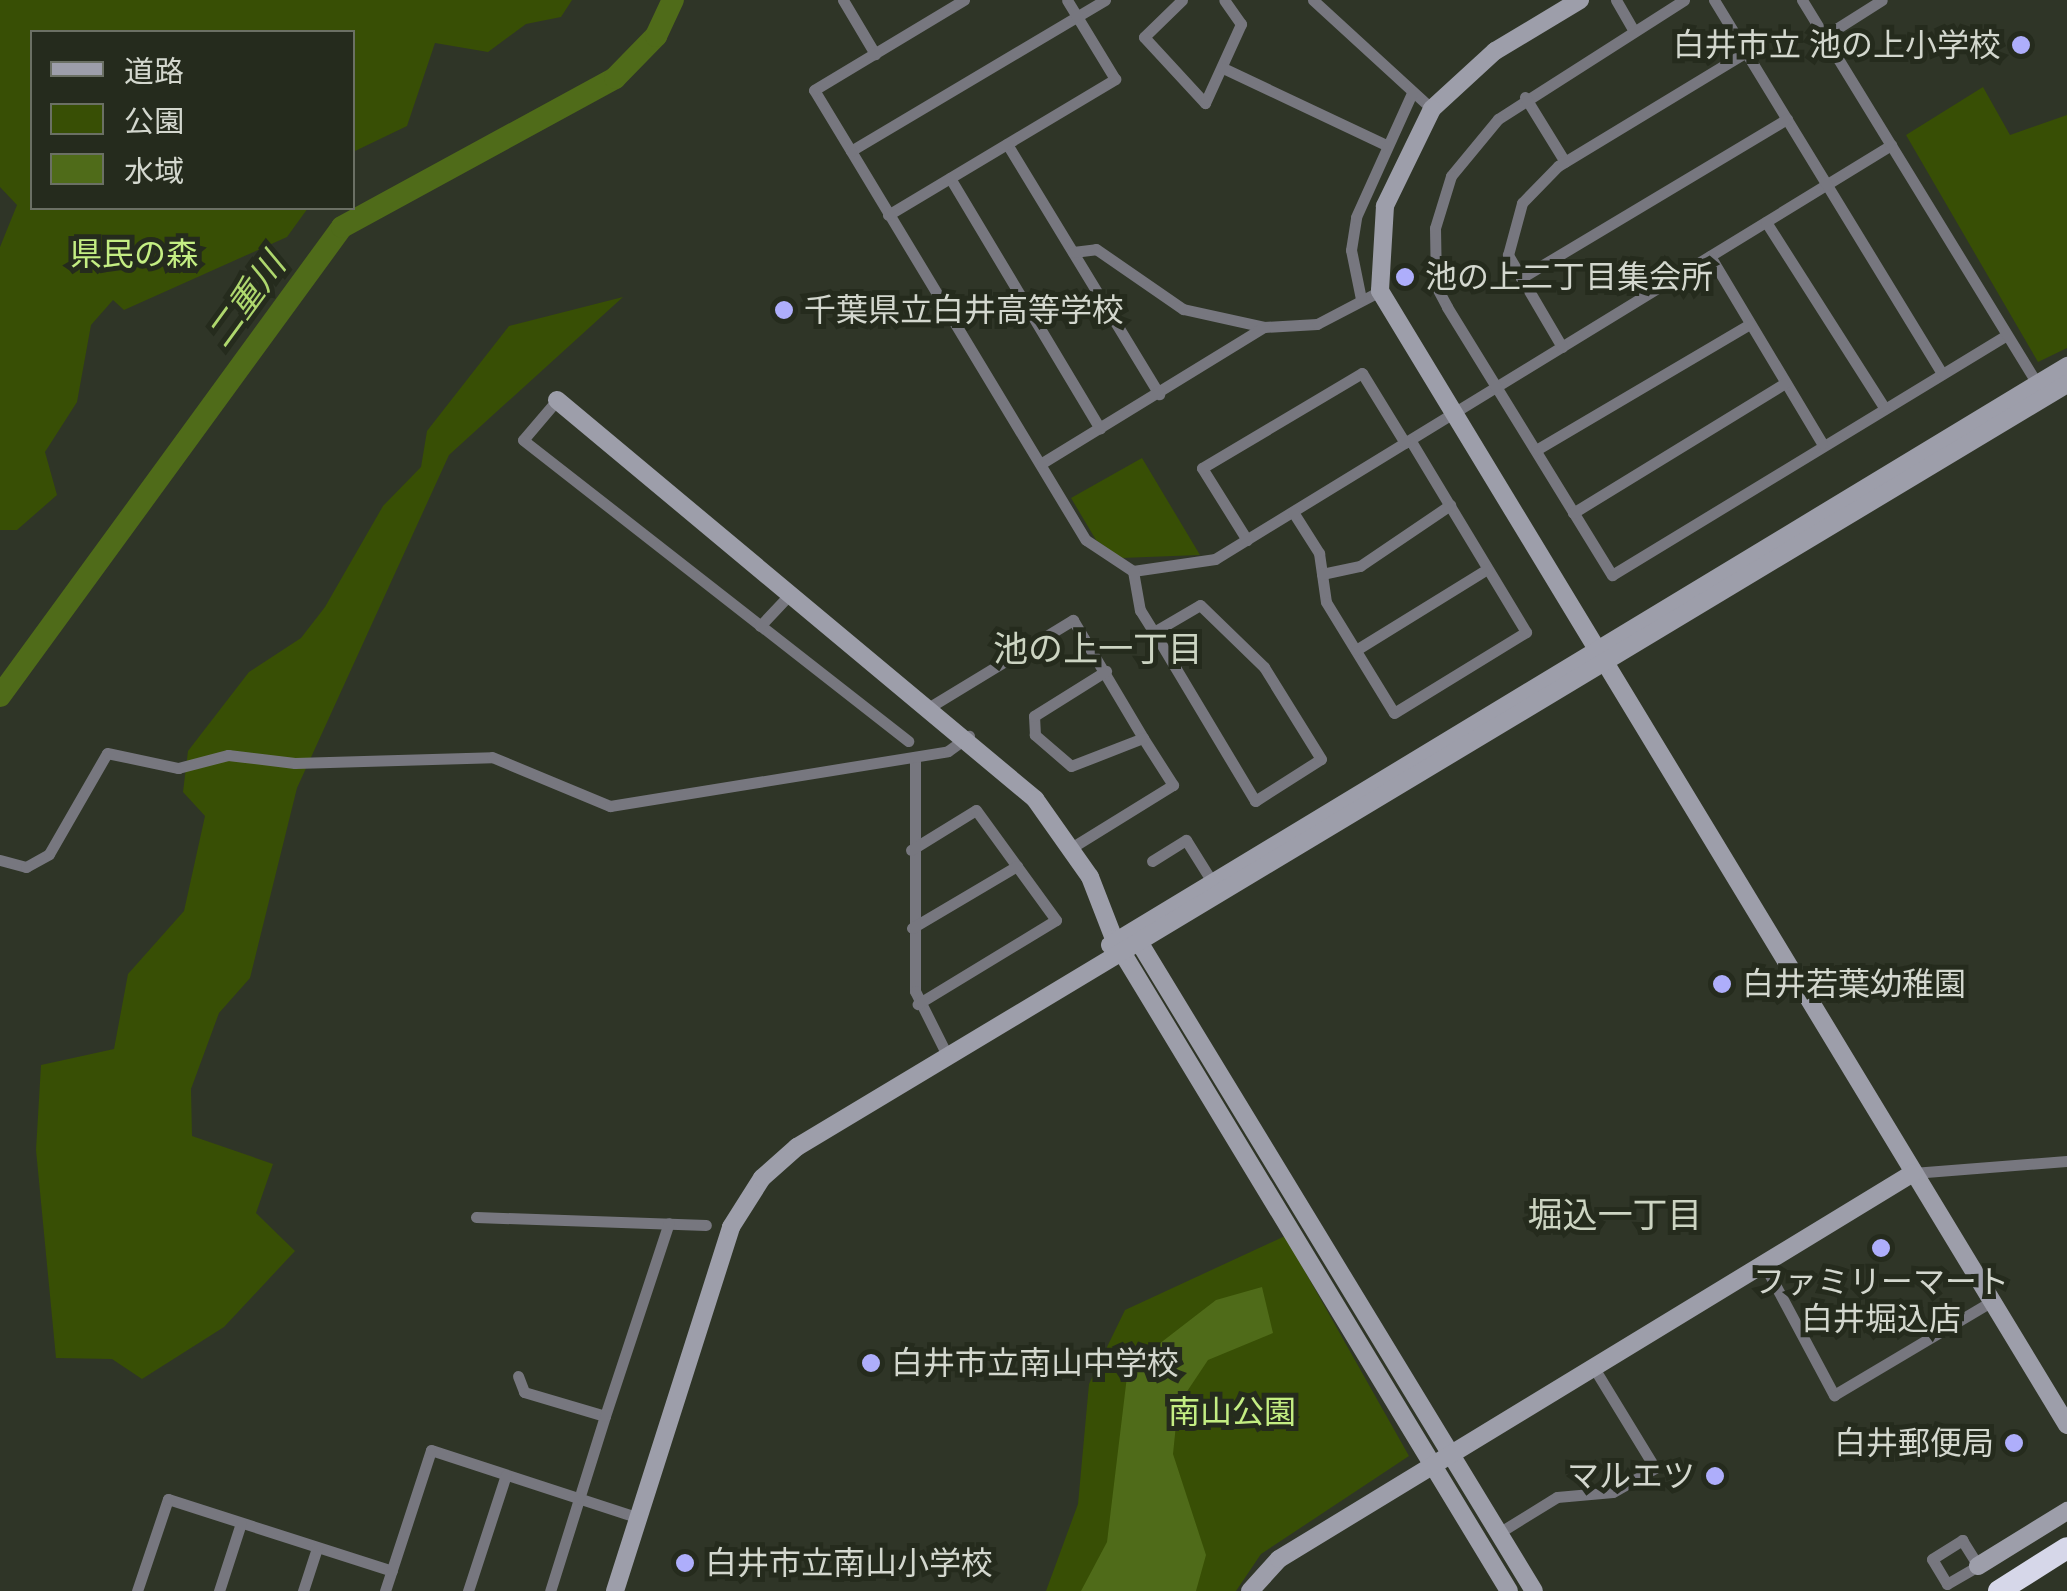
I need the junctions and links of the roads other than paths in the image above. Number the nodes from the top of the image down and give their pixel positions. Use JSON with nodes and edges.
{"nodes":[{"id":1,"x":843,"y":0,"type":"edge"},
{"id":2,"x":964,"y":0,"type":"edge"},
{"id":3,"x":1066,"y":0,"type":"edge"},
{"id":4,"x":1105,"y":0,"type":"edge"},
{"id":5,"x":1182,"y":0,"type":"edge"},
{"id":6,"x":1224,"y":0,"type":"edge"},
{"id":7,"x":1313,"y":0,"type":"edge"},
{"id":8,"x":1580,"y":0,"type":"edge"},
{"id":9,"x":1616,"y":0,"type":"edge"},
{"id":10,"x":1684,"y":0,"type":"edge"},
{"id":11,"x":1714,"y":0,"type":"edge"},
{"id":12,"x":1802,"y":0,"type":"edge"},
{"id":13,"x":1882,"y":0,"type":"edge"},
{"id":14,"x":1077,"y":18,"type":"junction"},
{"id":15,"x":1634,"y":31,"type":"junction"},
{"id":16,"x":1824,"y":36,"type":"junction"},
{"id":17,"x":1746,"y":52,"type":"junction"},
{"id":18,"x":874,"y":54,"type":"junction"},
{"id":19,"x":1223,"y":68,"type":"junction"},
{"id":20,"x":1412,"y":93,"type":"junction"},
{"id":21,"x":1525,"y":97,"type":"junction"},
{"id":22,"x":1432,"y":108,"type":"junction"},
{"id":23,"x":1786,"y":119,"type":"junction"},
{"id":24,"x":1008,"y":144,"type":"junction"},
{"id":25,"x":1384,"y":144,"type":"junction"},
{"id":26,"x":1891,"y":145,"type":"junction"},
{"id":27,"x":850,"y":151,"type":"junction"},
{"id":28,"x":1565,"y":162,"type":"junction"},
{"id":29,"x":950,"y":178,"type":"junction"},
{"id":30,"x":1827,"y":185,"type":"junction"},
{"id":31,"x":888,"y":215,"type":"junction"},
{"id":32,"x":1766,"y":222,"type":"junction"},
{"id":33,"x":1073,"y":252,"type":"junction"},
{"id":34,"x":1710,"y":256,"type":"junction"},
{"id":35,"x":1521,"y":278,"type":"junction"},
{"id":36,"x":1380,"y":291,"type":"junction"},
{"id":37,"x":1361,"y":299,"type":"junction"},
{"id":38,"x":1750,"y":324,"type":"junction"},
{"id":39,"x":1264,"y":326,"type":"junction"},
{"id":40,"x":2006,"y":335,"type":"junction"},
{"id":41,"x":1562,"y":347,"type":"junction"},
{"id":42,"x":2067,"y":366,"type":"edge"},
{"id":43,"x":1942,"y":372,"type":"junction"},
{"id":44,"x":1785,"y":383,"type":"junction"},
{"id":45,"x":2067,"y":384,"type":"edge"},
{"id":46,"x":1498,"y":385,"type":"junction"},
{"id":47,"x":2040,"y":390,"type":"junction"},
{"id":48,"x":1159,"y":394,"type":"junction"},
{"id":49,"x":557,"y":400,"type":"joint"},
{"id":50,"x":1884,"y":407,"type":"junction"},
{"id":51,"x":1450,"y":414,"type":"junction"},
{"id":52,"x":1100,"y":429,"type":"junction"},
{"id":53,"x":1408,"y":441,"type":"junction"},
{"id":54,"x":1822,"y":443,"type":"junction"},
{"id":55,"x":1536,"y":450,"type":"junction"},
{"id":56,"x":1042,"y":464,"type":"junction"},
{"id":57,"x":1450,"y":506,"type":"junction"},
{"id":58,"x":1293,"y":512,"type":"junction"},
{"id":59,"x":1573,"y":513,"type":"junction"},
{"id":60,"x":1247,"y":540,"type":"junction"},
{"id":61,"x":1488,"y":568,"type":"junction"},
{"id":62,"x":1133,"y":571,"type":"junction"},
{"id":63,"x":1322,"y":574,"type":"junction"},
{"id":64,"x":793,"y":591,"type":"junction"},
{"id":65,"x":760,"y":626,"type":"junction"},
{"id":66,"x":1154,"y":632,"type":"junction"},
{"id":67,"x":1356,"y":650,"type":"junction"},
{"id":68,"x":1597,"y":654,"type":"junction"},
{"id":69,"x":1106,"y":671,"type":"junction"},
{"id":70,"x":933,"y":705,"type":"junction"},
{"id":71,"x":969,"y":736,"type":"junction"},
{"id":72,"x":1142,"y":738,"type":"junction"},
{"id":73,"x":908,"y":741,"type":"dead end"},
{"id":74,"x":914,"y":758,"type":"junction"},
{"id":75,"x":1071,"y":848,"type":"junction"},
{"id":76,"x":911,"y":850,"type":"junction"},
{"id":77,"x":0,"y":860,"type":"edge"},
{"id":78,"x":1152,"y":861,"type":"dead end"},
{"id":79,"x":1017,"y":866,"type":"junction"},
{"id":80,"x":1211,"y":880,"type":"junction"},
{"id":81,"x":912,"y":928,"type":"junction"},
{"id":82,"x":1127,"y":941,"type":"junction"},
{"id":83,"x":918,"y":1004,"type":"junction"},
{"id":84,"x":946,"y":1053,"type":"junction"},
{"id":85,"x":2067,"y":1161,"type":"edge"},
{"id":86,"x":1914,"y":1173,"type":"junction"},
{"id":87,"x":476,"y":1217,"type":"dead end"},
{"id":88,"x":669,"y":1223,"type":"junction"},
{"id":89,"x":706,"y":1225,"type":"dead end"},
{"id":90,"x":1764,"y":1264,"type":"junction"},
{"id":91,"x":1992,"y":1301,"type":"junction"},
{"id":92,"x":1594,"y":1368,"type":"junction"},
{"id":93,"x":518,"y":1376,"type":"dead end"},
{"id":94,"x":605,"y":1416,"type":"junction"},
{"id":95,"x":2067,"y":1425,"type":"edge"},
{"id":96,"x":1441,"y":1460,"type":"junction"},
{"id":97,"x":506,"y":1474,"type":"junction"},
{"id":98,"x":580,"y":1496,"type":"junction"},
{"id":99,"x":2067,"y":1511,"type":"edge"},
{"id":100,"x":638,"y":1518,"type":"junction"},
{"id":101,"x":241,"y":1523,"type":"junction"},
{"id":102,"x":1498,"y":1534,"type":"junction"},
{"id":103,"x":317,"y":1548,"type":"junction"},
{"id":104,"x":2067,"y":1548,"type":"edge"},
{"id":105,"x":1978,"y":1566,"type":"dead end"},
{"id":106,"x":392,"y":1571,"type":"junction"},
{"id":107,"x":137,"y":1591,"type":"edge"},
{"id":108,"x":219,"y":1591,"type":"edge"},
{"id":109,"x":303,"y":1591,"type":"edge"},
{"id":110,"x":385,"y":1591,"type":"edge"},
{"id":111,"x":468,"y":1591,"type":"edge"},
{"id":112,"x":550,"y":1591,"type":"edge"},
{"id":113,"x":616,"y":1591,"type":"edge"},
{"id":114,"x":1250,"y":1591,"type":"edge"},
{"id":115,"x":1510,"y":1591,"type":"edge"},
{"id":116,"x":1534,"y":1591,"type":"edge"},
{"id":117,"x":1999,"y":1591,"type":"edge"}],
"edges":[{"from":1,"to":18,"type":"street"},
{"from":2,"to":18,"type":"street"},
{"from":3,"to":14,"type":"street"},
{"from":4,"to":14,"type":"street"},
{"from":5,"to":19,"type":"street"},
{"from":6,"to":19,"type":"street"},
{"from":7,"to":20,"type":"street"},
{"from":8,"to":22,"type":"street"},
{"from":9,"to":15,"type":"street"},
{"from":10,"to":15,"type":"street"},
{"from":11,"to":17,"type":"street"},
{"from":12,"to":16,"type":"street"},
{"from":13,"to":16,"type":"street"},
{"from":14,"to":24,"type":"street"},
{"from":14,"to":27,"type":"street"},
{"from":15,"to":21,"type":"street"},
{"from":16,"to":26,"type":"street"},
{"from":17,"to":23,"type":"street"},
{"from":17,"to":28,"type":"street"},
{"from":18,"to":27,"type":"street"},
{"from":19,"to":25,"type":"street"},
{"from":20,"to":22,"type":"street"},
{"from":20,"to":25,"type":"street"},
{"from":21,"to":28,"type":"street"},
{"from":21,"to":46,"type":"street"},
{"from":22,"to":36,"type":"street"},
{"from":23,"to":30,"type":"street"},
{"from":23,"to":35,"type":"street"},
{"from":24,"to":29,"type":"street"},
{"from":24,"to":33,"type":"street"},
{"from":25,"to":37,"type":"street"},
{"from":26,"to":30,"type":"street"},
{"from":26,"to":40,"type":"street"},
{"from":27,"to":31,"type":"street"},
{"from":28,"to":35,"type":"street"},
{"from":29,"to":31,"type":"street"},
{"from":29,"to":52,"type":"street"},
{"from":30,"to":32,"type":"street"},
{"from":30,"to":43,"type":"street"},
{"from":31,"to":56,"type":"street"},
{"from":32,"to":34,"type":"street"},
{"from":32,"to":50,"type":"street"},
{"from":33,"to":39,"type":"street"},
{"from":33,"to":48,"type":"street"},
{"from":34,"to":38,"type":"street"},
{"from":34,"to":41,"type":"street"},
{"from":35,"to":41,"type":"street"},
{"from":36,"to":37,"type":"street"},
{"from":36,"to":51,"type":"street"},
{"from":37,"to":39,"type":"street"},
{"from":38,"to":44,"type":"street"},
{"from":38,"to":55,"type":"street"},
{"from":39,"to":48,"type":"street"},
{"from":40,"to":43,"type":"street"},
{"from":40,"to":47,"type":"street"},
{"from":41,"to":46,"type":"street"},
{"from":42,"to":47,"type":"street"},
{"from":43,"to":50,"type":"street"},
{"from":44,"to":54,"type":"street"},
{"from":44,"to":59,"type":"street"},
{"from":45,"to":47,"type":"street"},
{"from":46,"to":51,"type":"street"},
{"from":46,"to":55,"type":"street"},
{"from":47,"to":68,"type":"street"},
{"from":48,"to":52,"type":"street"},
{"from":49,"to":64,"type":"street"},
{"from":49,"to":65,"type":"street"},
{"from":50,"to":54,"type":"street"},
{"from":51,"to":53,"type":"street"},
{"from":51,"to":68,"type":"street"},
{"from":52,"to":56,"type":"street"},
{"from":53,"to":57,"type":"street"},
{"from":53,"to":58,"type":"street"},
{"from":53,"to":60,"type":"street"},
{"from":54,"to":59,"type":"street"},
{"from":55,"to":59,"type":"street"},
{"from":56,"to":62,"type":"street"},
{"from":57,"to":61,"type":"street"},
{"from":57,"to":63,"type":"street"},
{"from":58,"to":60,"type":"street"},
{"from":58,"to":63,"type":"street"},
{"from":60,"to":62,"type":"street"},
{"from":61,"to":67,"type":"street"},
{"from":61,"to":67,"type":"street"},
{"from":62,"to":66,"type":"street"},
{"from":63,"to":67,"type":"street"},
{"from":64,"to":65,"type":"street"},
{"from":64,"to":70,"type":"street"},
{"from":65,"to":73,"type":"street"},
{"from":66,"to":66,"type":"street"},
{"from":68,"to":80,"type":"street"},
{"from":68,"to":82,"type":"street"},
{"from":68,"to":86,"type":"street"},
{"from":69,"to":70,"type":"street"},
{"from":69,"to":72,"type":"street"},
{"from":69,"to":72,"type":"street"},
{"from":70,"to":71,"type":"street"},
{"from":71,"to":74,"type":"street"},
{"from":71,"to":75,"type":"street"},
{"from":72,"to":75,"type":"street"},
{"from":74,"to":76,"type":"street"},
{"from":74,"to":77,"type":"street"},
{"from":75,"to":82,"type":"street"},
{"from":76,"to":79,"type":"street"},
{"from":76,"to":81,"type":"street"},
{"from":78,"to":80,"type":"street"},
{"from":79,"to":81,"type":"street"},
{"from":79,"to":83,"type":"street"},
{"from":80,"to":82,"type":"street"},
{"from":81,"to":83,"type":"street"},
{"from":82,"to":84,"type":"street"},
{"from":82,"to":96,"type":"street"},
{"from":83,"to":84,"type":"street"},
{"from":84,"to":100,"type":"street"},
{"from":85,"to":86,"type":"street"},
{"from":86,"to":90,"type":"street"},
{"from":86,"to":91,"type":"street"},
{"from":87,"to":88,"type":"street"},
{"from":88,"to":89,"type":"street"},
{"from":88,"to":94,"type":"street"},
{"from":90,"to":91,"type":"street"},
{"from":90,"to":92,"type":"street"},
{"from":91,"to":95,"type":"street"},
{"from":92,"to":96,"type":"street"},
{"from":92,"to":102,"type":"street"},
{"from":93,"to":94,"type":"street"},
{"from":94,"to":98,"type":"street"},
{"from":96,"to":102,"type":"street"},
{"from":96,"to":114,"type":"street"},
{"from":96,"to":115,"type":"street"},
{"from":97,"to":98,"type":"street"},
{"from":97,"to":106,"type":"street"},
{"from":97,"to":111,"type":"street"},
{"from":98,"to":100,"type":"street"},
{"from":98,"to":112,"type":"street"},
{"from":99,"to":105,"type":"street"},
{"from":100,"to":113,"type":"street"},
{"from":101,"to":103,"type":"street"},
{"from":101,"to":107,"type":"street"},
{"from":101,"to":108,"type":"street"},
{"from":102,"to":116,"type":"street"},
{"from":103,"to":106,"type":"street"},
{"from":103,"to":109,"type":"street"},
{"from":104,"to":117,"type":"highway"},
{"from":106,"to":110,"type":"street"}]}
